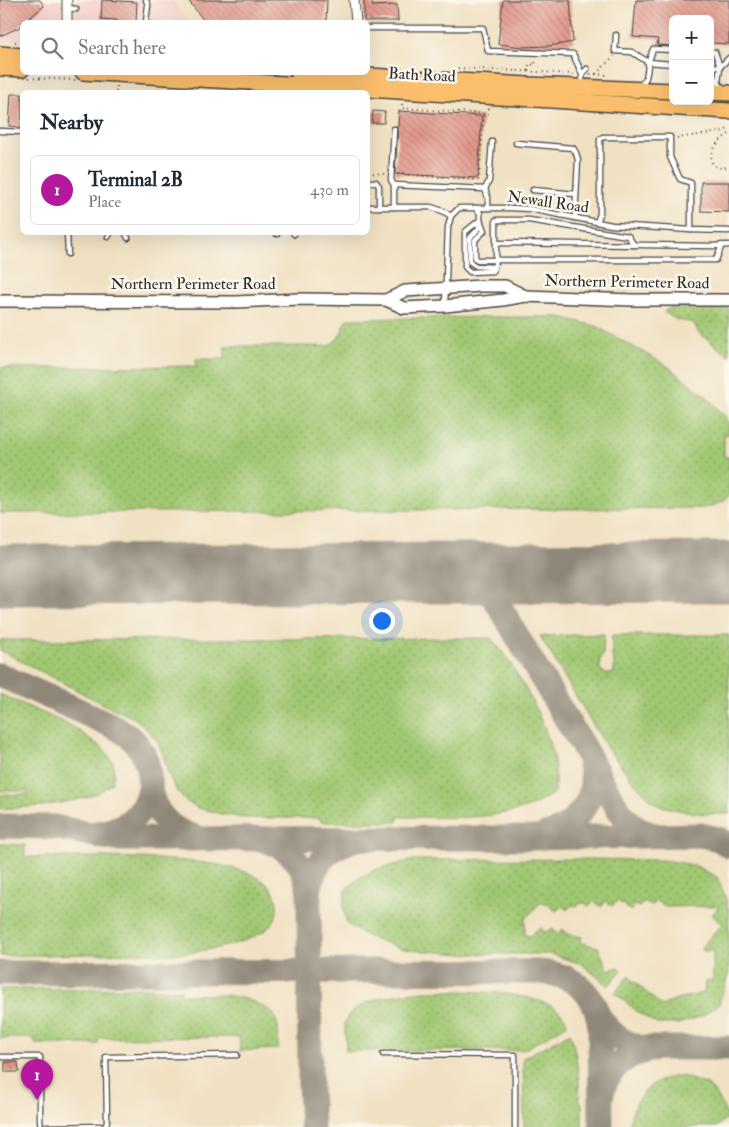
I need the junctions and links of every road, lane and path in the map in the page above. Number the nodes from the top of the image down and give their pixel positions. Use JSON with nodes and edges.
{"nodes":[{"id":1,"x":146,"y":0,"type":"edge"},
{"id":2,"x":354,"y":0,"type":"edge"},
{"id":3,"x":70,"y":6,"type":"edge"},
{"id":4,"x":67,"y":20,"type":"edge"},
{"id":5,"x":146,"y":20,"type":"edge"},
{"id":6,"x":356,"y":20,"type":"edge"},
{"id":7,"x":370,"y":28,"type":"edge"},
{"id":8,"x":616,"y":35,"type":"dead end"},
{"id":9,"x":669,"y":50,"type":"edge"},
{"id":10,"x":619,"y":51,"type":"junction"},
{"id":11,"x":714,"y":52,"type":"edge"},
{"id":12,"x":0,"y":54,"type":"edge"},
{"id":13,"x":20,"y":56,"type":"edge"},
{"id":14,"x":729,"y":58,"type":"edge"},
{"id":15,"x":648,"y":62,"type":"junction"},
{"id":16,"x":669,"y":64,"type":"edge"},
{"id":17,"x":714,"y":66,"type":"edge"},
{"id":18,"x":720,"y":67,"type":"junction"},
{"id":19,"x":0,"y":68,"type":"edge"},
{"id":20,"x":587,"y":68,"type":"dead end"},
{"id":21,"x":20,"y":69,"type":"edge"},
{"id":22,"x":370,"y":74,"type":"edge"},
{"id":23,"x":135,"y":75,"type":"edge"},
{"id":24,"x":596,"y":75,"type":"dead end"},
{"id":25,"x":582,"y":81,"type":"junction"},
{"id":26,"x":117,"y":82,"type":"dead end"},
{"id":27,"x":635,"y":89,"type":"junction"},
{"id":28,"x":116,"y":90,"type":"edge"},
{"id":29,"x":669,"y":91,"type":"edge"},
{"id":30,"x":714,"y":92,"type":"edge"},
{"id":31,"x":728,"y":93,"type":"edge"},
{"id":32,"x":403,"y":102,"type":"dead end"},
{"id":33,"x":488,"y":107,"type":"dead end"},
{"id":34,"x":729,"y":111,"type":"edge"},
{"id":35,"x":484,"y":114,"type":"junction"},
{"id":36,"x":394,"y":129,"type":"dead end"},
{"id":37,"x":729,"y":129,"type":"edge"},
{"id":38,"x":0,"y":131,"type":"edge"},
{"id":39,"x":20,"y":132,"type":"edge"},
{"id":40,"x":729,"y":134,"type":"edge"},
{"id":41,"x":670,"y":140,"type":"junction"},
{"id":42,"x":492,"y":142,"type":"dead end"},
{"id":43,"x":516,"y":143,"type":"dead end"},
{"id":44,"x":729,"y":166,"type":"edge"},
{"id":45,"x":370,"y":173,"type":"edge"},
{"id":46,"x":391,"y":174,"type":"junction"},
{"id":47,"x":370,"y":182,"type":"edge"},
{"id":48,"x":394,"y":185,"type":"junction"},
{"id":49,"x":485,"y":189,"type":"junction"},
{"id":50,"x":534,"y":190,"type":"dead end"},
{"id":51,"x":576,"y":194,"type":"junction"},
{"id":52,"x":370,"y":207,"type":"edge"},
{"id":53,"x":379,"y":207,"type":"junction"},
{"id":54,"x":394,"y":207,"type":"junction"},
{"id":55,"x":476,"y":208,"type":"junction"},
{"id":56,"x":488,"y":208,"type":"junction"},
{"id":57,"x":451,"y":216,"type":"junction"},
{"id":58,"x":575,"y":218,"type":"junction"},
{"id":59,"x":480,"y":220,"type":"junction"},
{"id":60,"x":597,"y":222,"type":"junction"},
{"id":61,"x":691,"y":230,"type":"junction"},
{"id":62,"x":729,"y":231,"type":"edge"},
{"id":63,"x":67,"y":235,"type":"edge"},
{"id":64,"x":126,"y":235,"type":"edge"},
{"id":65,"x":128,"y":238,"type":"dead end"},
{"id":66,"x":496,"y":243,"type":"junction"},
{"id":67,"x":634,"y":245,"type":"junction"},
{"id":68,"x":722,"y":245,"type":"junction"},
{"id":69,"x":729,"y":245,"type":"edge"},
{"id":70,"x":68,"y":254,"type":"dead end"},
{"id":71,"x":496,"y":260,"type":"junction"},
{"id":72,"x":494,"y":267,"type":"junction"},
{"id":73,"x":446,"y":289,"type":"junction"},
{"id":74,"x":525,"y":296,"type":"junction"},
{"id":75,"x":386,"y":300,"type":"junction"},
{"id":76,"x":729,"y":300,"type":"edge"},
{"id":77,"x":0,"y":301,"type":"edge"},
{"id":78,"x":446,"y":306,"type":"junction"},
{"id":79,"x":383,"y":1054,"type":"dead end"},
{"id":80,"x":237,"y":1055,"type":"dead end"},
{"id":81,"x":0,"y":1057,"type":"edge"},
{"id":82,"x":43,"y":1127,"type":"edge"},
{"id":83,"x":100,"y":1127,"type":"edge"},
{"id":84,"x":105,"y":1127,"type":"edge"},
{"id":85,"x":515,"y":1127,"type":"edge"}],
"edges":[{"from":1,"to":5,"type":"lane"},
{"from":2,"to":6,"type":"street"},
{"from":3,"to":4,"type":"street"},
{"from":7,"to":25,"type":"lane"},
{"from":8,"to":10,"type":"lane"},
{"from":9,"to":15,"type":"lane"},
{"from":10,"to":15,"type":"lane"},
{"from":10,"to":24,"type":"path"},
{"from":11,"to":18,"type":"lane"},
{"from":12,"to":13,"type":"highway"},
{"from":14,"to":18,"type":"lane"},
{"from":15,"to":16,"type":"lane"},
{"from":15,"to":27,"type":"lane"},
{"from":17,"to":18,"type":"lane"},
{"from":18,"to":31,"type":"lane"},
{"from":19,"to":21,"type":"highway"},
{"from":20,"to":25,"type":"lane"},
{"from":22,"to":25,"type":"highway","name":"Bath Road"},
{"from":23,"to":34,"type":"highway","name":"Bath Road"},
{"from":25,"to":27,"type":"highway","name":"Bath Road"},
{"from":26,"to":28,"type":"path"},
{"from":27,"to":29,"type":"highway","name":"Bath Road"},
{"from":30,"to":31,"type":"highway"},
{"from":32,"to":35,"type":"path"},
{"from":33,"to":35,"type":"path"},
{"from":35,"to":46,"type":"path"},
{"from":36,"to":46,"type":"lane"},
{"from":37,"to":41,"type":"path"},
{"from":38,"to":39,"type":"lane"},
{"from":40,"to":44,"type":"path"},
{"from":41,"to":60,"type":"lane"},
{"from":41,"to":61,"type":"lane"},
{"from":42,"to":49,"type":"lane"},
{"from":43,"to":51,"type":"lane"},
{"from":45,"to":46,"type":"path"},
{"from":46,"to":48,"type":"lane"},
{"from":47,"to":53,"type":"lane"},
{"from":48,"to":49,"type":"lane"},
{"from":48,"to":54,"type":"lane"},
{"from":49,"to":56,"type":"lane"},
{"from":50,"to":51,"type":"lane"},
{"from":51,"to":58,"type":"lane"},
{"from":52,"to":53,"type":"lane"},
{"from":53,"to":54,"type":"lane"},
{"from":54,"to":57,"type":"lane"},
{"from":55,"to":56,"type":"lane","name":"Newall Road"},
{"from":55,"to":57,"type":"lane","name":"Newall Road"},
{"from":55,"to":59,"type":"lane"},
{"from":56,"to":58,"type":"lane","name":"Newall Road"},
{"from":57,"to":73,"type":"lane"},
{"from":58,"to":60,"type":"lane","name":"Newall Road"},
{"from":59,"to":71,"type":"lane"},
{"from":59,"to":72,"type":"lane"},
{"from":59,"to":72,"type":"lane"},
{"from":60,"to":61,"type":"lane","name":"Newall Road"},
{"from":61,"to":62,"type":"lane","name":"Newall Road"},
{"from":63,"to":70,"type":"lane"},
{"from":64,"to":65,"type":"lane"},
{"from":66,"to":67,"type":"lane"},
{"from":66,"to":67,"type":"lane"},
{"from":66,"to":71,"type":"lane"},
{"from":67,"to":68,"type":"lane"},
{"from":68,"to":69,"type":"lane"},
{"from":68,"to":71,"type":"lane"},
{"from":71,"to":72,"type":"lane"},
{"from":73,"to":74,"type":"street","name":"Northern Perimeter Road"},
{"from":73,"to":75,"type":"street","name":"Northern Perimeter Road"},
{"from":73,"to":78,"type":"lane"},
{"from":74,"to":76,"type":"street","name":"Northern Perimeter Road"},
{"from":74,"to":78,"type":"street","name":"Northern Perimeter Road"},
{"from":75,"to":77,"type":"street","name":"Northern Perimeter Road"},
{"from":75,"to":78,"type":"street","name":"Northern Perimeter Road"},
{"from":79,"to":85,"type":"lane"},
{"from":80,"to":84,"type":"lane"},
{"from":81,"to":82,"type":"lane"},
{"from":82,"to":83,"type":"lane"}]}
